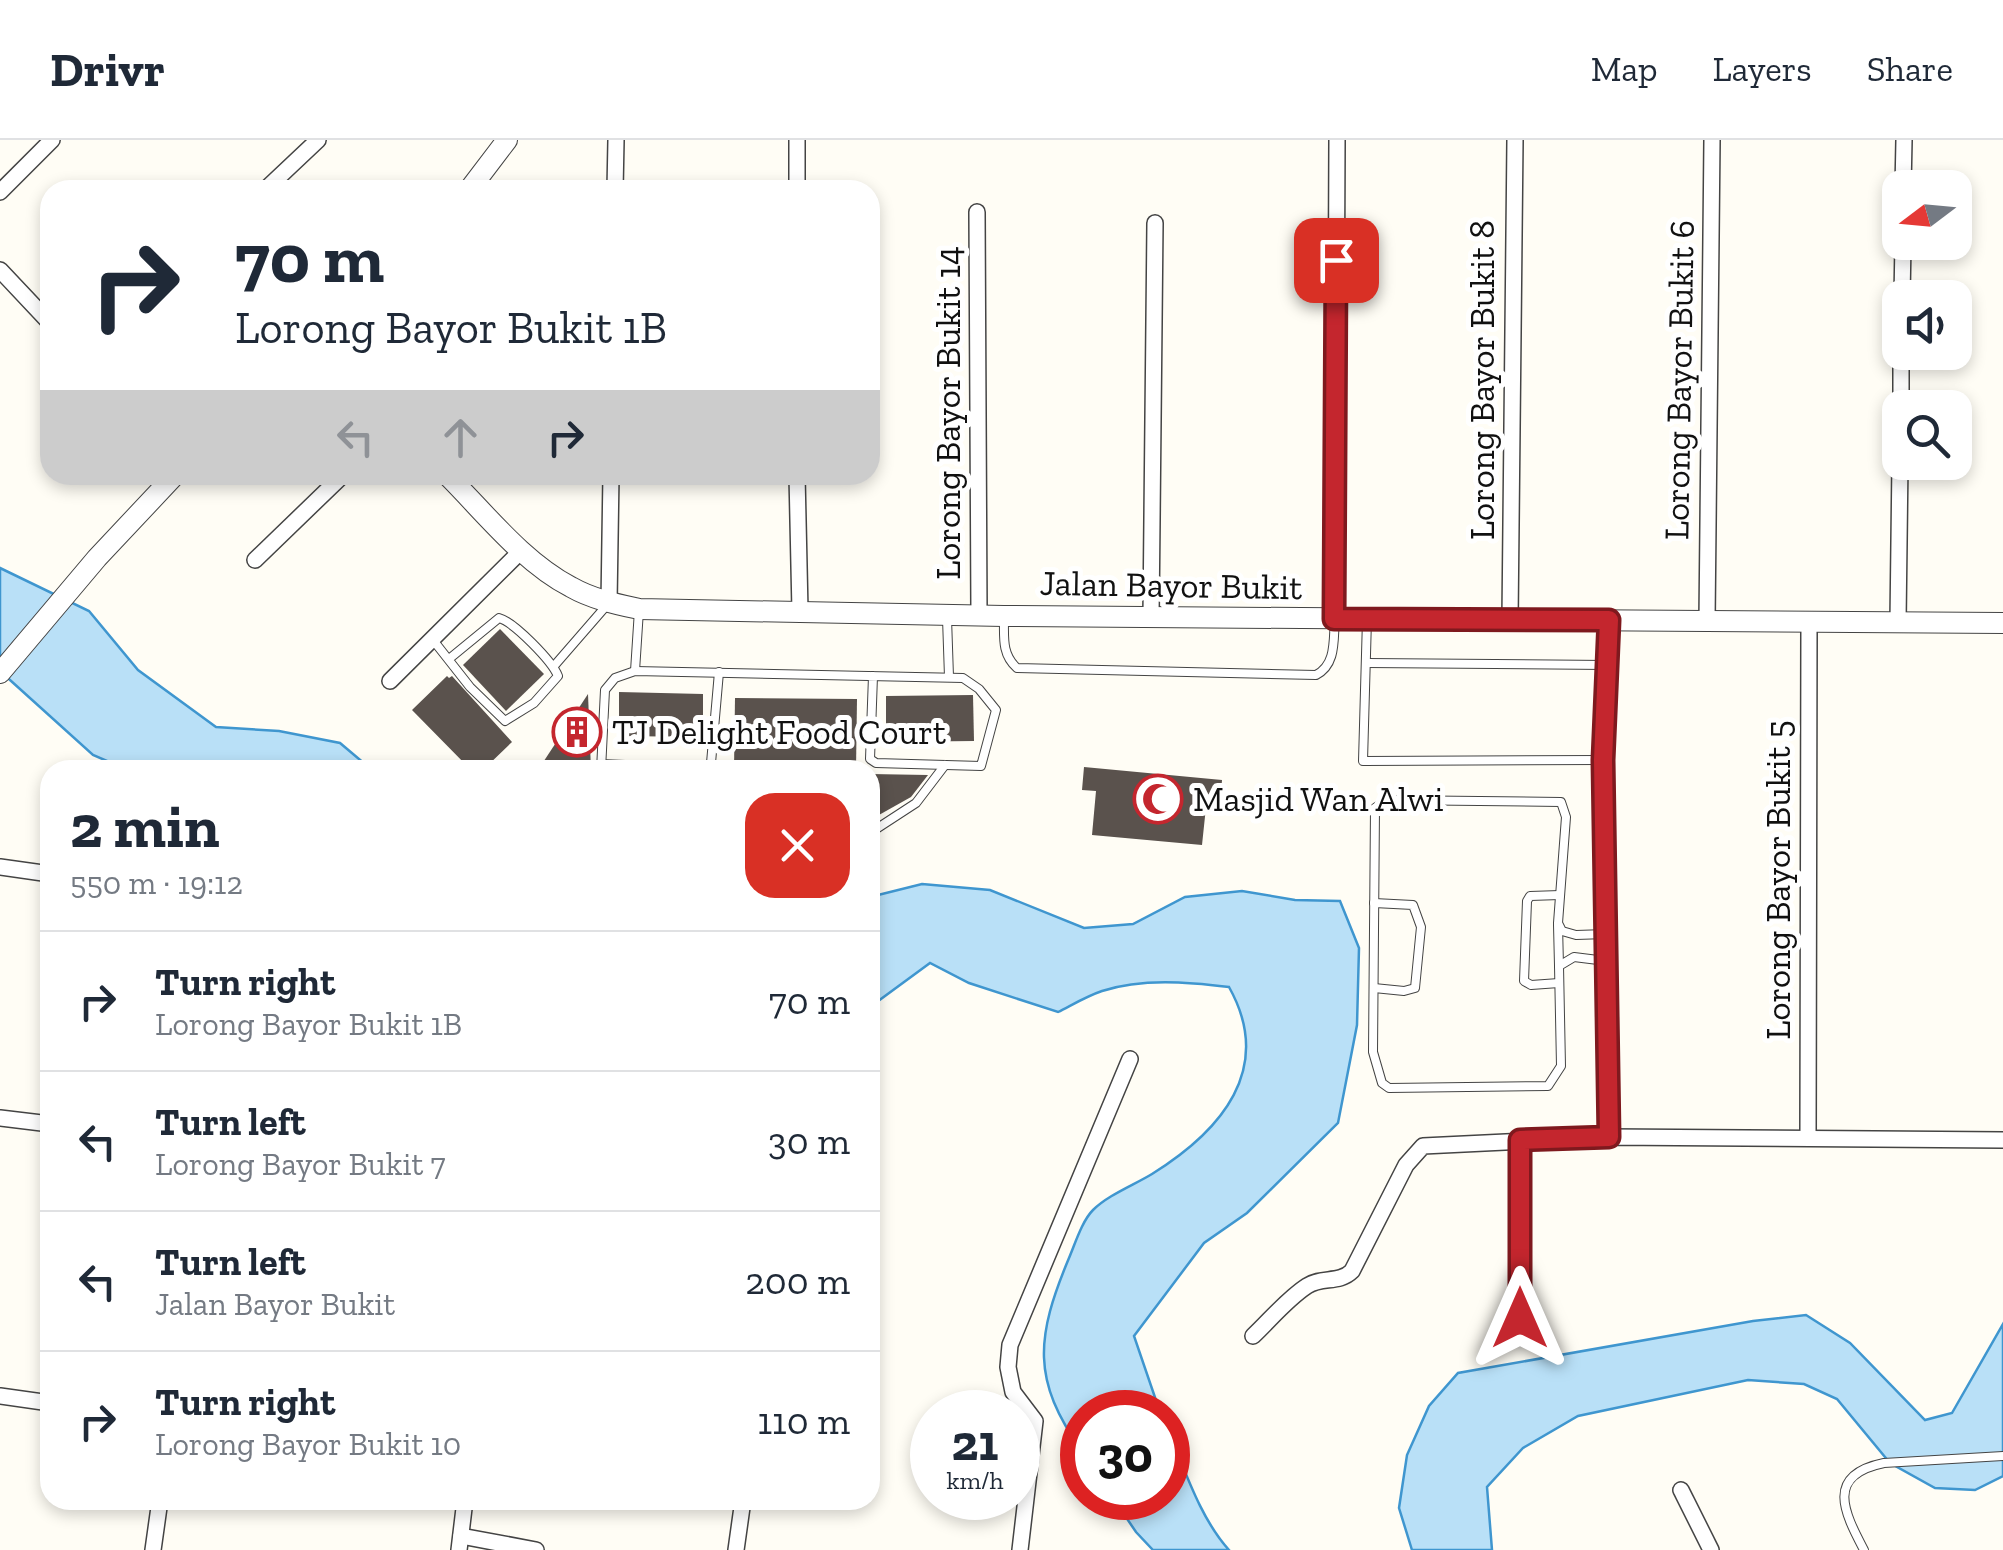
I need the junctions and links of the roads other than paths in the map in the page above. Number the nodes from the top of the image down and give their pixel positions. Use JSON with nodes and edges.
{"nodes":[{"id":1,"x":52,"y":140,"type":"edge"},
{"id":2,"x":318,"y":140,"type":"edge"},
{"id":3,"x":507,"y":140,"type":"edge"},
{"id":4,"x":616,"y":140,"type":"edge"},
{"id":5,"x":796,"y":140,"type":"edge"},
{"id":6,"x":1337,"y":140,"type":"edge"},
{"id":7,"x":1514,"y":140,"type":"edge"},
{"id":8,"x":1712,"y":140,"type":"edge"},
{"id":9,"x":1904,"y":140,"type":"edge"},
{"id":10,"x":1904,"y":170,"type":"edge"},
{"id":11,"x":276,"y":180,"type":"edge"},
{"id":12,"x":477,"y":180,"type":"edge"},
{"id":13,"x":615,"y":180,"type":"edge"},
{"id":14,"x":797,"y":180,"type":"edge"},
{"id":15,"x":0,"y":192,"type":"edge"},
{"id":16,"x":977,"y":212,"type":"dead end"},
{"id":17,"x":1154,"y":223,"type":"dead end"},
{"id":18,"x":0,"y":270,"type":"edge"},
{"id":19,"x":40,"y":312,"type":"edge"},
{"id":20,"x":1900,"y":480,"type":"edge"},
{"id":21,"x":166,"y":485,"type":"edge"},
{"id":22,"x":333,"y":485,"type":"edge"},
{"id":23,"x":457,"y":485,"type":"edge"},
{"id":24,"x":611,"y":485,"type":"edge"},
{"id":25,"x":797,"y":485,"type":"edge"},
{"id":26,"x":522,"y":550,"type":"junction"},
{"id":27,"x":255,"y":560,"type":"dead end"},
{"id":28,"x":609,"y":603,"type":"junction"},
{"id":29,"x":639,"y":610,"type":"junction"},
{"id":30,"x":800,"y":612,"type":"junction"},
{"id":31,"x":947,"y":614,"type":"junction"},
{"id":32,"x":979,"y":614,"type":"junction"},
{"id":33,"x":1004,"y":616,"type":"junction"},
{"id":34,"x":1151,"y":617,"type":"junction"},
{"id":35,"x":1334,"y":619,"type":"junction"},
{"id":36,"x":1367,"y":619,"type":"junction"},
{"id":37,"x":1510,"y":620,"type":"junction"},
{"id":38,"x":1609,"y":620,"type":"junction"},
{"id":39,"x":1707,"y":621,"type":"junction"},
{"id":40,"x":1809,"y":622,"type":"junction"},
{"id":41,"x":1898,"y":622,"type":"junction"},
{"id":42,"x":2003,"y":623,"type":"edge"},
{"id":43,"x":434,"y":640,"type":"junction"},
{"id":44,"x":449,"y":659,"type":"junction"},
{"id":45,"x":1367,"y":663,"type":"junction"},
{"id":46,"x":1609,"y":665,"type":"junction"},
{"id":47,"x":554,"y":666,"type":"junction"},
{"id":48,"x":635,"y":670,"type":"junction"},
{"id":49,"x":719,"y":672,"type":"junction"},
{"id":50,"x":0,"y":673,"type":"edge"},
{"id":51,"x":872,"y":676,"type":"junction"},
{"id":52,"x":948,"y":677,"type":"junction"},
{"id":53,"x":390,"y":681,"type":"dead end"},
{"id":54,"x":600,"y":760,"type":"edge"},
{"id":55,"x":711,"y":760,"type":"edge"},
{"id":56,"x":872,"y":760,"type":"edge"},
{"id":57,"x":1603,"y":760,"type":"junction"},
{"id":58,"x":880,"y":762,"type":"edge"},
{"id":59,"x":945,"y":766,"type":"junction"},
{"id":60,"x":880,"y":826,"type":"edge"},
{"id":61,"x":0,"y":866,"type":"edge"},
{"id":62,"x":40,"y":872,"type":"edge"},
{"id":63,"x":1560,"y":895,"type":"junction"},
{"id":64,"x":1374,"y":903,"type":"junction"},
{"id":65,"x":1558,"y":923,"type":"junction"},
{"id":66,"x":1606,"y":934,"type":"junction"},
{"id":67,"x":1606,"y":961,"type":"junction"},
{"id":68,"x":1558,"y":966,"type":"junction"},
{"id":69,"x":1559,"y":983,"type":"junction"},
{"id":70,"x":1374,"y":988,"type":"junction"},
{"id":71,"x":1130,"y":1059,"type":"dead end"},
{"id":72,"x":0,"y":1118,"type":"edge"},
{"id":73,"x":40,"y":1123,"type":"edge"},
{"id":74,"x":1609,"y":1137,"type":"junction"},
{"id":75,"x":1808,"y":1138,"type":"junction"},
{"id":76,"x":1520,"y":1140,"type":"junction"},
{"id":77,"x":2003,"y":1140,"type":"edge"},
{"id":78,"x":1520,"y":1318,"type":"dead end"},
{"id":79,"x":1253,"y":1336,"type":"dead end"},
{"id":80,"x":0,"y":1396,"type":"edge"},
{"id":81,"x":40,"y":1402,"type":"edge"},
{"id":82,"x":2003,"y":1456,"type":"edge"},
{"id":83,"x":1681,"y":1490,"type":"dead end"},
{"id":84,"x":159,"y":1510,"type":"edge"},
{"id":85,"x":464,"y":1510,"type":"edge"},
{"id":86,"x":741,"y":1510,"type":"edge"},
{"id":87,"x":460,"y":1543,"type":"edge"},
{"id":88,"x":154,"y":1550,"type":"edge"},
{"id":89,"x":536,"y":1550,"type":"edge"},
{"id":90,"x":736,"y":1550,"type":"edge"},
{"id":91,"x":1020,"y":1550,"type":"edge"},
{"id":92,"x":1711,"y":1550,"type":"edge"},
{"id":93,"x":1864,"y":1550,"type":"edge"}],
"edges":[{"from":1,"to":15,"type":"street"},
{"from":2,"to":11,"type":"street"},
{"from":3,"to":12,"type":"street"},
{"from":4,"to":13,"type":"street"},
{"from":5,"to":14,"type":"street"},
{"from":6,"to":35,"type":"street"},
{"from":7,"to":37,"type":"street","name":"Lorong Bayor Bukit 8"},
{"from":8,"to":39,"type":"street","name":"Lorong Bayor Bukit 6"},
{"from":9,"to":10,"type":"street"},
{"from":16,"to":32,"type":"street","name":"Lorong Bayor Bukit 14"},
{"from":17,"to":34,"type":"street"},
{"from":18,"to":19,"type":"street"},
{"from":20,"to":41,"type":"street"},
{"from":21,"to":50,"type":"street"},
{"from":22,"to":27,"type":"street"},
{"from":23,"to":26,"type":"street","name":"Jalan Bayor Bukit"},
{"from":24,"to":28,"type":"street"},
{"from":25,"to":30,"type":"street"},
{"from":26,"to":28,"type":"street","name":"Jalan Bayor Bukit"},
{"from":26,"to":43,"type":"street"},
{"from":28,"to":29,"type":"street","name":"Jalan Bayor Bukit"},
{"from":28,"to":47,"type":"lane"},
{"from":29,"to":30,"type":"street","name":"Jalan Bayor Bukit"},
{"from":29,"to":48,"type":"lane"},
{"from":30,"to":31,"type":"street","name":"Jalan Bayor Bukit"},
{"from":31,"to":32,"type":"street","name":"Jalan Bayor Bukit"},
{"from":31,"to":52,"type":"lane"},
{"from":32,"to":33,"type":"street","name":"Jalan Bayor Bukit"},
{"from":33,"to":34,"type":"street","name":"Jalan Bayor Bukit"},
{"from":33,"to":35,"type":"lane"},
{"from":34,"to":35,"type":"street","name":"Jalan Bayor Bukit"},
{"from":35,"to":36,"type":"street","name":"Jalan Bayor Bukit"},
{"from":36,"to":37,"type":"street","name":"Jalan Bayor Bukit"},
{"from":36,"to":45,"type":"lane"},
{"from":37,"to":38,"type":"street","name":"Jalan Bayor Bukit"},
{"from":38,"to":39,"type":"street","name":"Jalan Bayor Bukit"},
{"from":38,"to":46,"type":"street"},
{"from":39,"to":40,"type":"street","name":"Jalan Bayor Bukit"},
{"from":40,"to":41,"type":"street","name":"Jalan Bayor Bukit"},
{"from":40,"to":75,"type":"street","name":"Lorong Bayor Bukit 5"},
{"from":41,"to":42,"type":"street","name":"Jalan Bayor Bukit"},
{"from":43,"to":44,"type":"lane"},
{"from":43,"to":53,"type":"street"},
{"from":44,"to":47,"type":"lane"},
{"from":44,"to":47,"type":"lane"},
{"from":45,"to":46,"type":"lane"},
{"from":45,"to":57,"type":"lane"},
{"from":46,"to":57,"type":"street"},
{"from":48,"to":49,"type":"lane"},
{"from":48,"to":54,"type":"lane"},
{"from":49,"to":51,"type":"lane"},
{"from":49,"to":55,"type":"lane"},
{"from":51,"to":52,"type":"lane"},
{"from":51,"to":56,"type":"lane"},
{"from":52,"to":59,"type":"lane"},
{"from":57,"to":66,"type":"street"},
{"from":58,"to":59,"type":"lane"},
{"from":59,"to":60,"type":"lane"},
{"from":61,"to":62,"type":"street"},
{"from":63,"to":64,"type":"lane"},
{"from":63,"to":65,"type":"lane"},
{"from":63,"to":69,"type":"lane"},
{"from":64,"to":70,"type":"lane"},
{"from":64,"to":70,"type":"lane"},
{"from":65,"to":66,"type":"lane"},
{"from":65,"to":68,"type":"lane"},
{"from":66,"to":67,"type":"street"},
{"from":67,"to":68,"type":"lane"},
{"from":67,"to":74,"type":"street"},
{"from":68,"to":69,"type":"lane"},
{"from":69,"to":70,"type":"lane"},
{"from":71,"to":91,"type":"street"},
{"from":72,"to":73,"type":"street"},
{"from":74,"to":75,"type":"street"},
{"from":74,"to":76,"type":"street"},
{"from":75,"to":77,"type":"street"},
{"from":76,"to":78,"type":"street"},
{"from":76,"to":79,"type":"street"},
{"from":80,"to":81,"type":"street"},
{"from":82,"to":93,"type":"lane"},
{"from":83,"to":92,"type":"street"},
{"from":84,"to":88,"type":"street"},
{"from":85,"to":87,"type":"street"},
{"from":86,"to":90,"type":"street"},
{"from":87,"to":89,"type":"street"}]}
